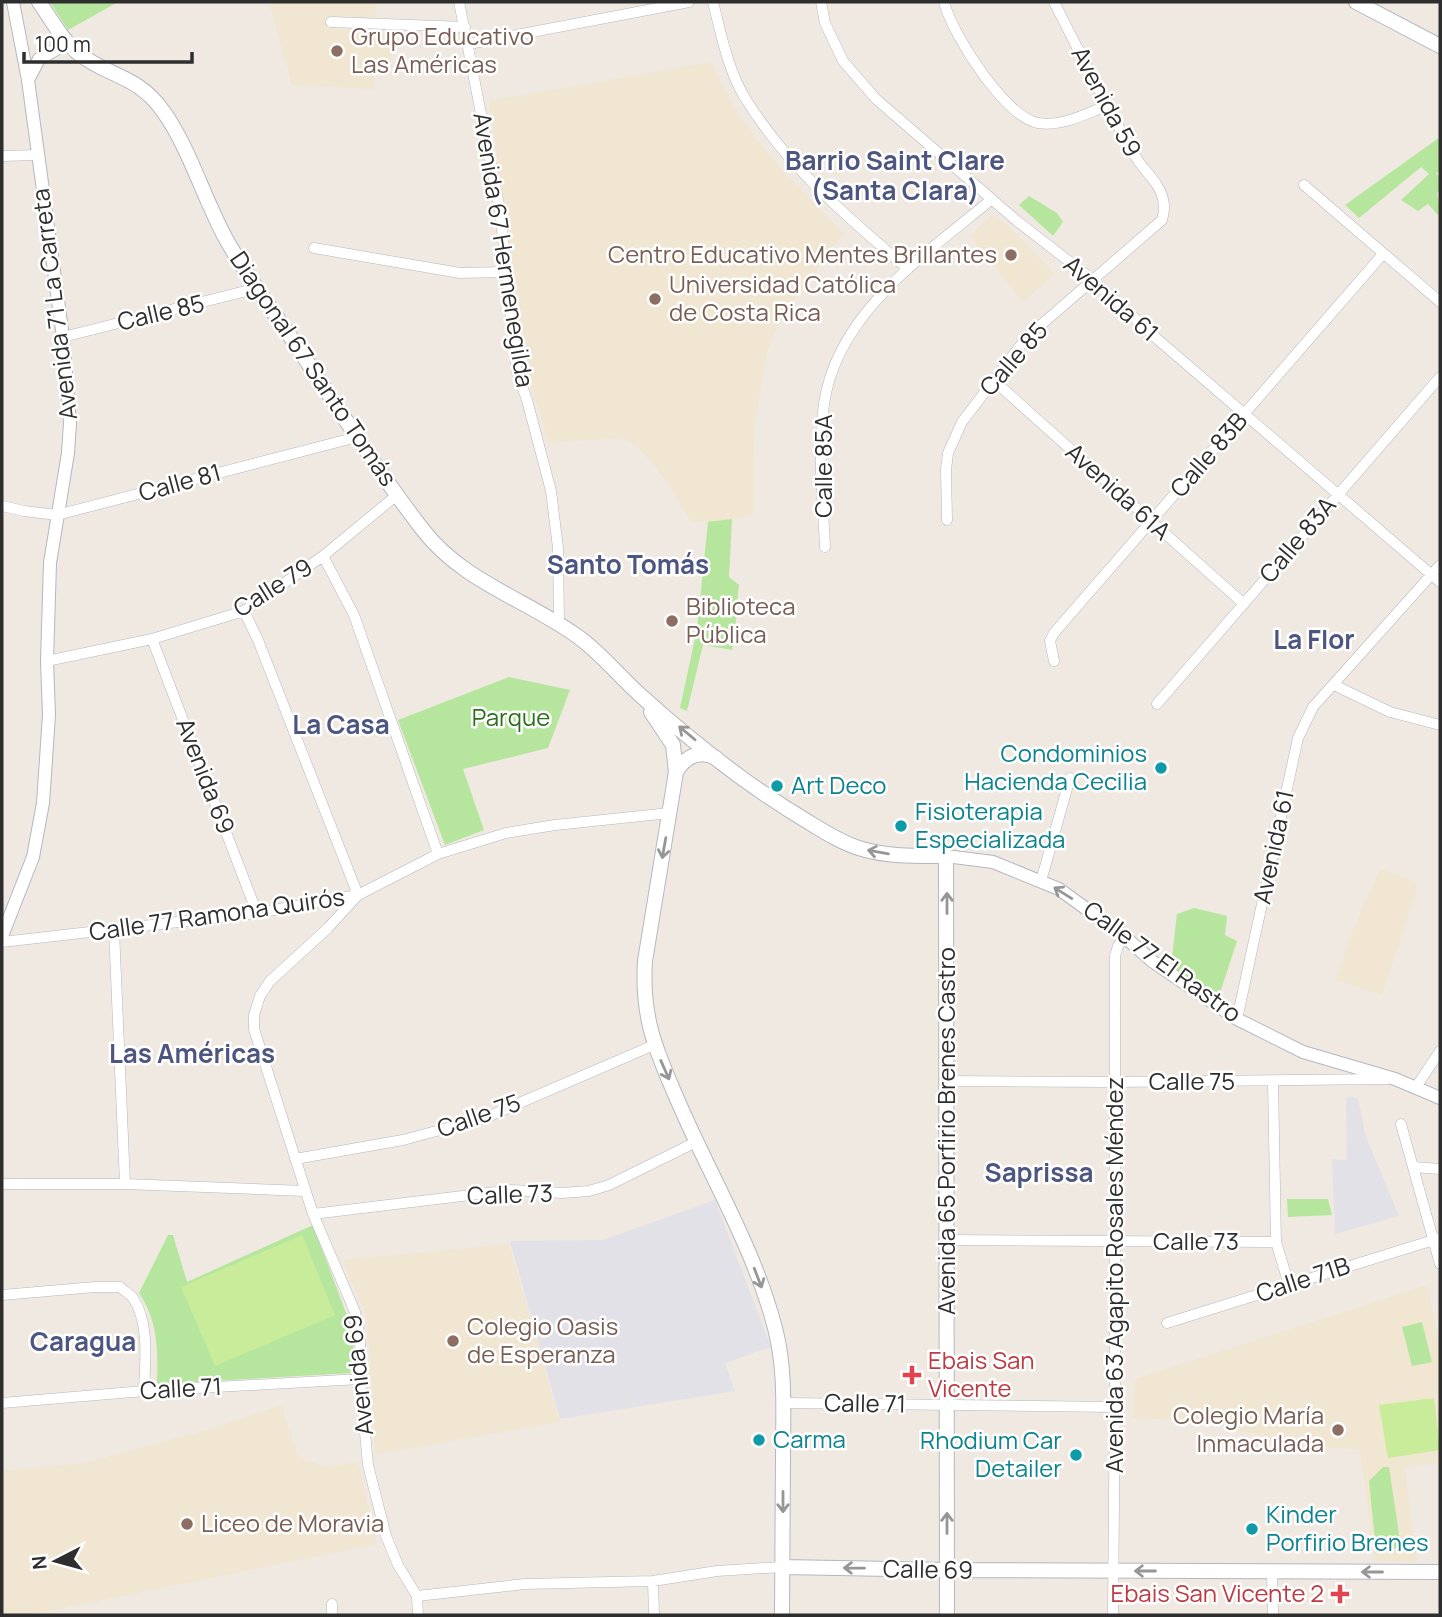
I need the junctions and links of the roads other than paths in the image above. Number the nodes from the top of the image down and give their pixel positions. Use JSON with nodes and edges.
{"nodes":[{"id":1,"x":13,"y":2,"type":"edge"},
{"id":2,"x":39,"y":2,"type":"edge"},
{"id":3,"x":459,"y":2,"type":"edge"},
{"id":4,"x":690,"y":2,"type":"edge"},
{"id":5,"x":713,"y":2,"type":"edge"},
{"id":6,"x":821,"y":2,"type":"edge"},
{"id":7,"x":944,"y":2,"type":"edge"},
{"id":8,"x":1054,"y":2,"type":"edge"},
{"id":9,"x":1356,"y":2,"type":"edge"},
{"id":10,"x":331,"y":22,"type":"dead end"},
{"id":11,"x":465,"y":27,"type":"junction"},
{"id":12,"x":67,"y":43,"type":"junction"},
{"id":13,"x":469,"y":44,"type":"junction"},
{"id":14,"x":1440,"y":46,"type":"edge"},
{"id":15,"x":28,"y":80,"type":"junction"},
{"id":16,"x":1106,"y":106,"type":"junction"},
{"id":17,"x":38,"y":155,"type":"junction"},
{"id":18,"x":2,"y":156,"type":"edge"},
{"id":19,"x":1304,"y":185,"type":"dead end"},
{"id":20,"x":992,"y":200,"type":"junction"},
{"id":21,"x":1164,"y":200,"type":"joint"},
{"id":22,"x":314,"y":248,"type":"dead end"},
{"id":23,"x":1383,"y":254,"type":"junction"},
{"id":24,"x":908,"y":269,"type":"junction"},
{"id":25,"x":505,"y":272,"type":"junction"},
{"id":26,"x":1093,"y":280,"type":"junction"},
{"id":27,"x":258,"y":288,"type":"junction"},
{"id":28,"x":1440,"y":302,"type":"edge"},
{"id":29,"x":63,"y":337,"type":"junction"},
{"id":30,"x":1440,"y":377,"type":"edge"},
{"id":31,"x":993,"y":380,"type":"junction"},
{"id":32,"x":1245,"y":413,"type":"junction"},
{"id":33,"x":357,"y":437,"type":"junction"},
{"id":34,"x":1338,"y":493,"type":"junction"},
{"id":35,"x":397,"y":495,"type":"junction"},
{"id":36,"x":2,"y":506,"type":"edge"},
{"id":37,"x":57,"y":515,"type":"junction"},
{"id":38,"x":947,"y":520,"type":"dead end"},
{"id":39,"x":1150,"y":521,"type":"junction"},
{"id":40,"x":825,"y":547,"type":"dead end"},
{"id":41,"x":323,"y":556,"type":"junction"},
{"id":42,"x":1440,"y":565,"type":"edge"},
{"id":43,"x":1431,"y":575,"type":"junction"},
{"id":44,"x":1440,"y":582,"type":"edge"},
{"id":45,"x":1244,"y":604,"type":"junction"},
{"id":46,"x":244,"y":611,"type":"junction"},
{"id":47,"x":559,"y":623,"type":"junction"},
{"id":48,"x":152,"y":639,"type":"junction"},
{"id":49,"x":47,"y":661,"type":"junction"},
{"id":50,"x":1054,"y":661,"type":"dead end"},
{"id":51,"x":1334,"y":685,"type":"junction"},
{"id":52,"x":638,"y":694,"type":"junction"},
{"id":53,"x":1157,"y":704,"type":"dead end"},
{"id":54,"x":1440,"y":724,"type":"edge"},
{"id":55,"x":720,"y":761,"type":"junction"},
{"id":56,"x":676,"y":772,"type":"junction"},
{"id":57,"x":1070,"y":778,"type":"dead end"},
{"id":58,"x":670,"y":813,"type":"junction"},
{"id":59,"x":438,"y":854,"type":"junction"},
{"id":60,"x":946,"y":856,"type":"junction"},
{"id":61,"x":1041,"y":881,"type":"junction"},
{"id":62,"x":358,"y":895,"type":"junction"},
{"id":63,"x":257,"y":913,"type":"junction"},
{"id":64,"x":114,"y":930,"type":"junction"},
{"id":65,"x":2,"y":936,"type":"edge"},
{"id":66,"x":1125,"y":937,"type":"junction"},
{"id":67,"x":2,"y":942,"type":"edge"},
{"id":68,"x":1237,"y":1019,"type":"junction"},
{"id":69,"x":654,"y":1045,"type":"junction"},
{"id":70,"x":1440,"y":1051,"type":"edge"},
{"id":71,"x":1395,"y":1079,"type":"junction"},
{"id":72,"x":948,"y":1081,"type":"junction"},
{"id":73,"x":1273,"y":1081,"type":"junction"},
{"id":74,"x":1116,"y":1082,"type":"junction"},
{"id":75,"x":1416,"y":1087,"type":"junction"},
{"id":76,"x":1440,"y":1098,"type":"edge"},
{"id":77,"x":1401,"y":1124,"type":"dead end"},
{"id":78,"x":696,"y":1142,"type":"junction"},
{"id":79,"x":295,"y":1159,"type":"junction"},
{"id":80,"x":1414,"y":1167,"type":"junction"},
{"id":81,"x":1440,"y":1169,"type":"edge"},
{"id":82,"x":2,"y":1184,"type":"edge"},
{"id":83,"x":125,"y":1184,"type":"junction"},
{"id":84,"x":305,"y":1191,"type":"junction"},
{"id":85,"x":313,"y":1214,"type":"junction"},
{"id":86,"x":1437,"y":1238,"type":"edge"},
{"id":87,"x":948,"y":1240,"type":"junction"},
{"id":88,"x":1276,"y":1242,"type":"junction"},
{"id":89,"x":1116,"y":1243,"type":"junction"},
{"id":90,"x":1440,"y":1264,"type":"edge"},
{"id":91,"x":1289,"y":1284,"type":"junction"},
{"id":92,"x":2,"y":1295,"type":"edge"},
{"id":93,"x":1167,"y":1323,"type":"dead end"},
{"id":94,"x":360,"y":1379,"type":"junction"},
{"id":95,"x":144,"y":1391,"type":"junction"},
{"id":96,"x":2,"y":1403,"type":"edge"},
{"id":97,"x":783,"y":1403,"type":"junction"},
{"id":98,"x":947,"y":1405,"type":"junction"},
{"id":99,"x":1115,"y":1406,"type":"junction"},
{"id":100,"x":782,"y":1567,"type":"junction"},
{"id":101,"x":947,"y":1570,"type":"junction"},
{"id":102,"x":1113,"y":1571,"type":"junction"},
{"id":103,"x":1272,"y":1572,"type":"junction"},
{"id":104,"x":1440,"y":1572,"type":"edge"},
{"id":105,"x":653,"y":1581,"type":"junction"},
{"id":106,"x":417,"y":1595,"type":"junction"},
{"id":107,"x":418,"y":1615,"type":"edge"},
{"id":108,"x":654,"y":1615,"type":"edge"},
{"id":109,"x":782,"y":1615,"type":"edge"},
{"id":110,"x":947,"y":1615,"type":"edge"},
{"id":111,"x":1112,"y":1615,"type":"edge"},
{"id":112,"x":1273,"y":1615,"type":"edge"}],
"edges":[{"from":1,"to":15,"type":"street","name":"Avenida 71 La Carreta"},
{"from":2,"to":12,"type":"main road","name":"Diagonal 67 Santo Tomás"},
{"from":3,"to":11,"type":"street","name":"Avenida 67 Hermenegilda"},
{"from":4,"to":13,"type":"street"},
{"from":5,"to":24,"type":"street"},
{"from":6,"to":20,"type":"street","name":"Avenida 61"},
{"from":7,"to":16,"type":"street"},
{"from":8,"to":16,"type":"street","name":"Avenida 59"},
{"from":9,"to":14,"type":"main road"},
{"from":10,"to":11,"type":"street"},
{"from":11,"to":13,"type":"street","name":"Avenida 67 Hermenegilda"},
{"from":12,"to":15,"type":"street"},
{"from":12,"to":27,"type":"main road","name":"Diagonal 67 Santo Tomás"},
{"from":13,"to":25,"type":"street","name":"Avenida 67 Hermenegilda"},
{"from":15,"to":17,"type":"street","name":"Avenida 71 La Carreta"},
{"from":16,"to":21,"type":"street","name":"Avenida 59"},
{"from":17,"to":18,"type":"street"},
{"from":17,"to":29,"type":"street","name":"Avenida 71 La Carreta"},
{"from":19,"to":23,"type":"street"},
{"from":20,"to":24,"type":"street","name":"Calle 85A"},
{"from":20,"to":26,"type":"street","name":"Avenida 61"},
{"from":21,"to":26,"type":"street","name":"Calle 85"},
{"from":22,"to":25,"type":"street"},
{"from":23,"to":28,"type":"street"},
{"from":23,"to":32,"type":"street","name":"Calle 83B"},
{"from":24,"to":40,"type":"street","name":"Calle 85A"},
{"from":25,"to":47,"type":"street","name":"Avenida 67 Hermenegilda"},
{"from":26,"to":31,"type":"street","name":"Calle 85"},
{"from":26,"to":32,"type":"street","name":"Avenida 61"},
{"from":27,"to":29,"type":"street","name":"Calle 85"},
{"from":27,"to":33,"type":"main road","name":"Diagonal 67 Santo Tomás"},
{"from":29,"to":37,"type":"street","name":"Avenida 71 La Carreta"},
{"from":30,"to":34,"type":"street","name":"Calle 83A"},
{"from":31,"to":38,"type":"street","name":"Calle 85"},
{"from":31,"to":39,"type":"street","name":"Avenida 61A"},
{"from":32,"to":34,"type":"street","name":"Avenida 61"},
{"from":32,"to":39,"type":"street","name":"Calle 83B"},
{"from":33,"to":35,"type":"main road","name":"Diagonal 67 Santo Tomás"},
{"from":33,"to":37,"type":"street","name":"Calle 81"},
{"from":34,"to":43,"type":"street","name":"Avenida 61"},
{"from":34,"to":45,"type":"street","name":"Calle 83A"},
{"from":35,"to":41,"type":"street","name":"Calle 79"},
{"from":35,"to":47,"type":"main road","name":"Diagonal 67 Santo Tomás"},
{"from":36,"to":37,"type":"street","name":"Calle 81"},
{"from":37,"to":49,"type":"street","name":"Avenida 71 La Carreta"},
{"from":39,"to":45,"type":"street","name":"Avenida 61A"},
{"from":39,"to":50,"type":"street","name":"Calle 83B"},
{"from":41,"to":46,"type":"street","name":"Calle 79"},
{"from":41,"to":59,"type":"street"},
{"from":42,"to":43,"type":"street","name":"Avenida 61"},
{"from":43,"to":44,"type":"street","name":"Avenida 61"},
{"from":43,"to":51,"type":"street","name":"Avenida 61"},
{"from":45,"to":53,"type":"street","name":"Calle 83A"},
{"from":46,"to":48,"type":"street","name":"Calle 79"},
{"from":46,"to":62,"type":"street"},
{"from":47,"to":52,"type":"main road","name":"Diagonal 67 Santo Tomás"},
{"from":48,"to":49,"type":"street","name":"Calle 79"},
{"from":48,"to":63,"type":"street","name":"Avenida 69"},
{"from":49,"to":65,"type":"street","name":"Avenida 71 La Carreta"},
{"from":51,"to":54,"type":"street"},
{"from":51,"to":68,"type":"street","name":"Avenida 61"},
{"from":55,"to":52,"type":"main road","one_way":true},
{"from":52,"to":56,"type":"main road"},
{"from":55,"to":56,"type":"main road"},
{"from":60,"to":55,"type":"main road","one_way":true},
{"from":56,"to":58,"type":"main road"},
{"from":57,"to":61,"type":"street"},
{"from":58,"to":59,"type":"street","name":"Calle 77 Ramona Quirós"},
{"from":58,"to":69,"type":"main road","one_way":true},
{"from":59,"to":62,"type":"street","name":"Calle 77 Ramona Quirós"},
{"from":60,"to":61,"type":"street","name":"Calle 77 El Rastro"},
{"from":72,"to":60,"type":"main road","name":"Avenida 65 Porfirio Brenes Castro","one_way":true},
{"from":66,"to":61,"type":"street","name":"Calle 77 El Rastro","one_way":true},
{"from":62,"to":63,"type":"street","name":"Calle 77 Ramona Quirós"},
{"from":62,"to":79,"type":"street","name":"Avenida 69"},
{"from":63,"to":64,"type":"street","name":"Calle 77 Ramona Quirós"},
{"from":64,"to":67,"type":"street","name":"Calle 77 Ramona Quirós"},
{"from":64,"to":83,"type":"street"},
{"from":66,"to":68,"type":"street","name":"Calle 77 El Rastro"},
{"from":66,"to":74,"type":"street","name":"Avenida 63 Agapito Rosales Méndez"},
{"from":68,"to":71,"type":"street","name":"Calle 77 El Rastro"},
{"from":69,"to":78,"type":"main road","one_way":true},
{"from":69,"to":79,"type":"street","name":"Calle 75"},
{"from":70,"to":75,"type":"street"},
{"from":71,"to":73,"type":"street","name":"Calle 75"},
{"from":71,"to":75,"type":"street","name":"Calle 77 El Rastro"},
{"from":72,"to":74,"type":"street","name":"Calle 75"},
{"from":72,"to":87,"type":"main road","name":"Avenida 65 Porfirio Brenes Castro"},
{"from":73,"to":74,"type":"street","name":"Calle 75"},
{"from":73,"to":88,"type":"street"},
{"from":74,"to":89,"type":"street","name":"Avenida 63 Agapito Rosales Méndez"},
{"from":75,"to":76,"type":"street","name":"Calle 77 El Rastro"},
{"from":77,"to":80,"type":"street"},
{"from":78,"to":85,"type":"street","name":"Calle 73"},
{"from":78,"to":97,"type":"main road","one_way":true},
{"from":79,"to":84,"type":"street","name":"Avenida 69"},
{"from":80,"to":81,"type":"street"},
{"from":80,"to":86,"type":"street"},
{"from":82,"to":83,"type":"street"},
{"from":83,"to":84,"type":"street"},
{"from":84,"to":85,"type":"street","name":"Avenida 69"},
{"from":85,"to":94,"type":"street","name":"Avenida 69"},
{"from":86,"to":90,"type":"street"},
{"from":86,"to":91,"type":"street","name":"Calle 71B"},
{"from":87,"to":89,"type":"street","name":"Calle 73"},
{"from":87,"to":98,"type":"main road","name":"Avenida 65 Porfirio Brenes Castro"},
{"from":88,"to":89,"type":"street","name":"Calle 73"},
{"from":88,"to":91,"type":"street"},
{"from":89,"to":99,"type":"street","name":"Avenida 63 Agapito Rosales Méndez"},
{"from":91,"to":93,"type":"street","name":"Calle 71B"},
{"from":92,"to":95,"type":"street"},
{"from":94,"to":95,"type":"street","name":"Calle 71"},
{"from":94,"to":106,"type":"street","name":"Avenida 69"},
{"from":95,"to":96,"type":"street","name":"Calle 71"},
{"from":97,"to":98,"type":"street","name":"Calle 71"},
{"from":97,"to":100,"type":"main road","one_way":true},
{"from":98,"to":99,"type":"street","name":"Calle 71"},
{"from":101,"to":98,"type":"main road","name":"Avenida 65 Porfirio Brenes Castro","one_way":true},
{"from":99,"to":102,"type":"street","name":"Avenida 63 Agapito Rosales Méndez"},
{"from":101,"to":100,"type":"main road","name":"Calle 69","one_way":true},
{"from":100,"to":105,"type":"street","name":"Calle 69"},
{"from":100,"to":109,"type":"main road"},
{"from":101,"to":102,"type":"main road","name":"Calle 69"},
{"from":101,"to":110,"type":"main road","name":"Avenida 65 Porfirio Brenes Castro"},
{"from":103,"to":102,"type":"main road","name":"Calle 69","one_way":true},
{"from":102,"to":111,"type":"street","name":"Avenida 63 Agapito Rosales Méndez"},
{"from":104,"to":103,"type":"main road","name":"Calle 69","one_way":true},
{"from":103,"to":112,"type":"street"},
{"from":105,"to":106,"type":"street","name":"Calle 69"},
{"from":105,"to":108,"type":"street"},
{"from":106,"to":107,"type":"street","name":"Avenida 69"}]}
